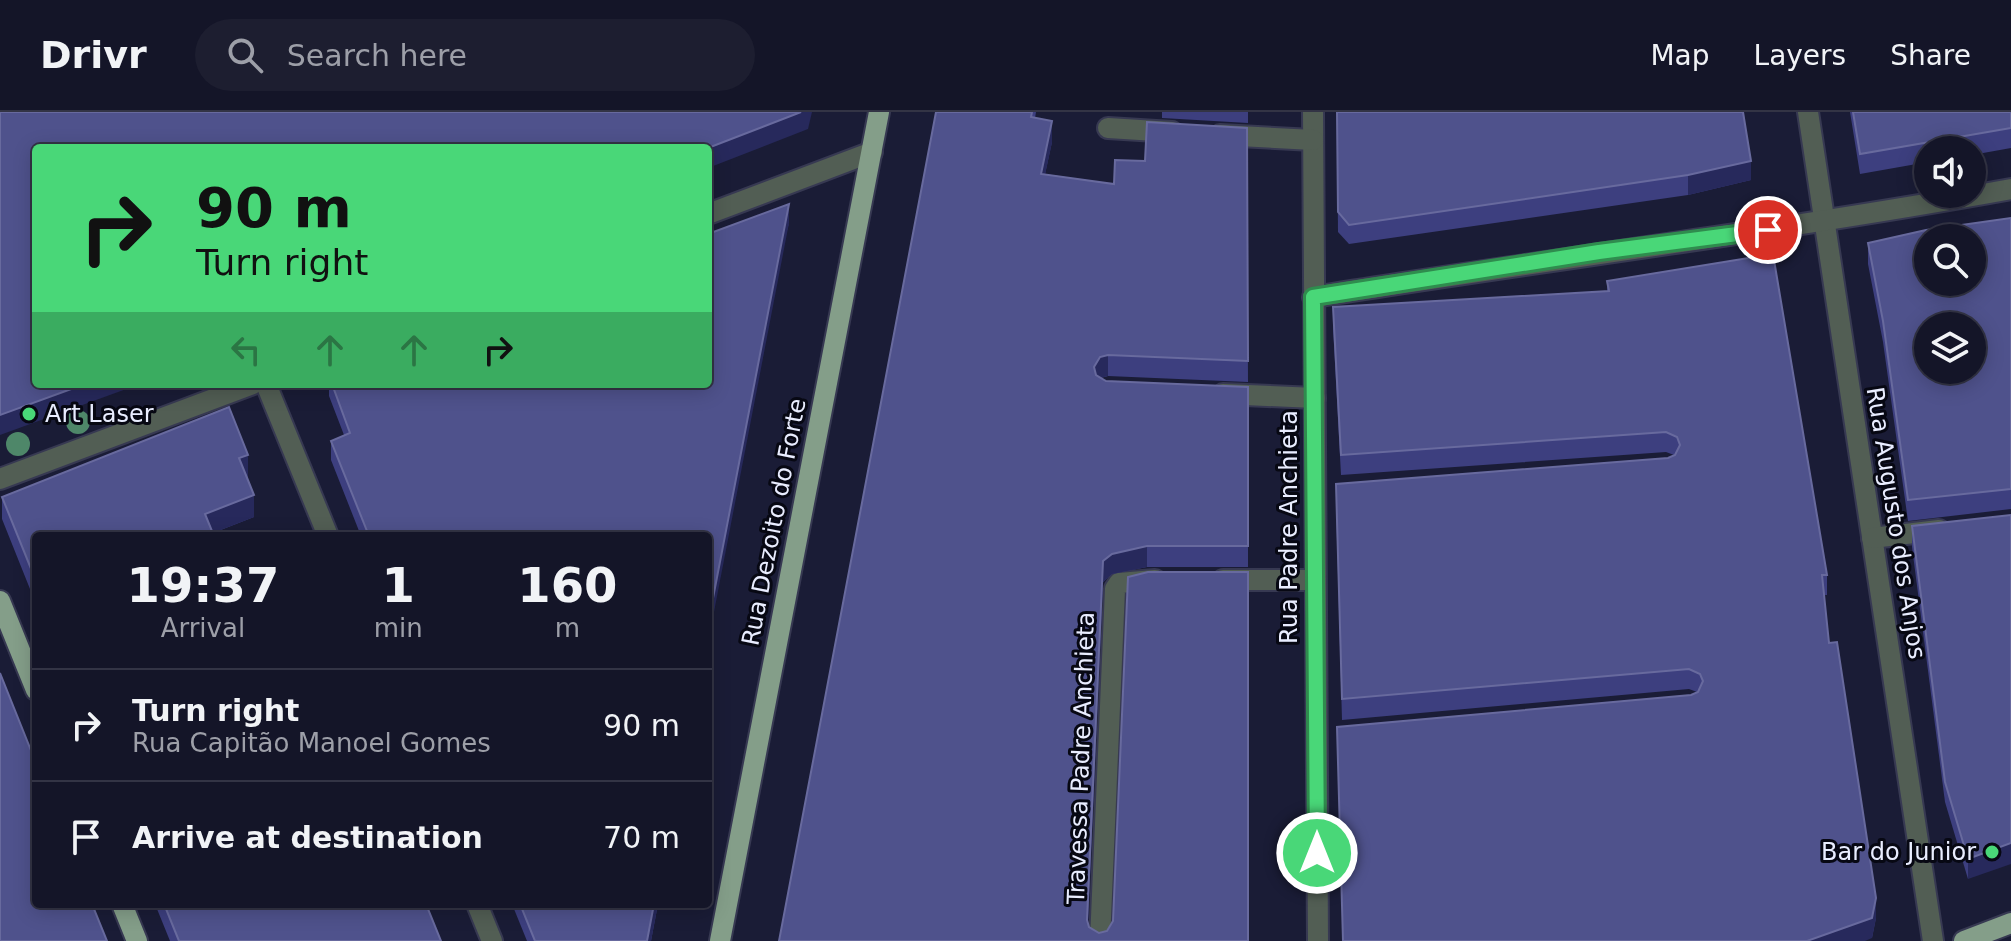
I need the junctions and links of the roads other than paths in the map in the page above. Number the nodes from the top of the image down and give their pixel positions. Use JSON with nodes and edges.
{"nodes":[{"id":1,"x":879,"y":112,"type":"edge"},
{"id":2,"x":1313,"y":112,"type":"edge"},
{"id":3,"x":1808,"y":112,"type":"edge"},
{"id":4,"x":1108,"y":128,"type":"dead end"},
{"id":5,"x":1313,"y":140,"type":"junction"},
{"id":6,"x":872,"y":152,"type":"junction"},
{"id":7,"x":2011,"y":189,"type":"edge"},
{"id":8,"x":712,"y":212,"type":"edge"},
{"id":9,"x":1824,"y":223,"type":"junction"},
{"id":10,"x":1313,"y":297,"type":"junction"},
{"id":11,"x":242,"y":388,"type":"edge"},
{"id":12,"x":268,"y":388,"type":"edge"},
{"id":13,"x":1203,"y":393,"type":"edge"},
{"id":14,"x":1315,"y":398,"type":"junction"},
{"id":15,"x":0,"y":479,"type":"edge"},
{"id":16,"x":1965,"y":527,"type":"edge"},
{"id":17,"x":326,"y":532,"type":"edge"},
{"id":18,"x":1872,"y":538,"type":"junction"},
{"id":19,"x":1177,"y":580,"type":"edge"},
{"id":20,"x":1208,"y":580,"type":"edge"},
{"id":21,"x":1315,"y":580,"type":"junction"},
{"id":22,"x":0,"y":601,"type":"edge"},
{"id":23,"x":32,"y":680,"type":"edge"},
{"id":24,"x":124,"y":908,"type":"edge"},
{"id":25,"x":479,"y":908,"type":"edge"},
{"id":26,"x":2011,"y":923,"type":"edge"},
{"id":27,"x":137,"y":941,"type":"edge"},
{"id":28,"x":492,"y":941,"type":"edge"},
{"id":29,"x":720,"y":941,"type":"edge"},
{"id":30,"x":1100,"y":941,"type":"edge"},
{"id":31,"x":1318,"y":941,"type":"edge"},
{"id":32,"x":1933,"y":941,"type":"edge"},
{"id":33,"x":1964,"y":941,"type":"edge"}],
"edges":[{"from":1,"to":6,"type":"main road","name":"Rua Dezoito do Forte"},
{"from":2,"to":5,"type":"street","name":"Rua Padre Anchieta"},
{"from":3,"to":9,"type":"street","name":"Rua Augusto dos Anjos"},
{"from":4,"to":5,"type":"street"},
{"from":5,"to":10,"type":"street","name":"Rua Padre Anchieta"},
{"from":6,"to":8,"type":"street"},
{"from":6,"to":29,"type":"main road","name":"Rua Dezoito do Forte"},
{"from":7,"to":9,"type":"street"},
{"from":9,"to":10,"type":"street"},
{"from":9,"to":18,"type":"street","name":"Rua Augusto dos Anjos"},
{"from":10,"to":14,"type":"street","name":"Rua Padre Anchieta"},
{"from":11,"to":15,"type":"street"},
{"from":12,"to":17,"type":"street"},
{"from":13,"to":14,"type":"street"},
{"from":14,"to":21,"type":"street","name":"Rua Padre Anchieta"},
{"from":16,"to":18,"type":"street"},
{"from":18,"to":32,"type":"street","name":"Rua Augusto dos Anjos"},
{"from":19,"to":30,"type":"street","name":"Travessa Padre Anchieta"},
{"from":20,"to":21,"type":"street"},
{"from":21,"to":31,"type":"street","name":"Rua Padre Anchieta"},
{"from":22,"to":23,"type":"main road"},
{"from":24,"to":27,"type":"main road"},
{"from":25,"to":28,"type":"street"},
{"from":26,"to":33,"type":"main road"}]}
